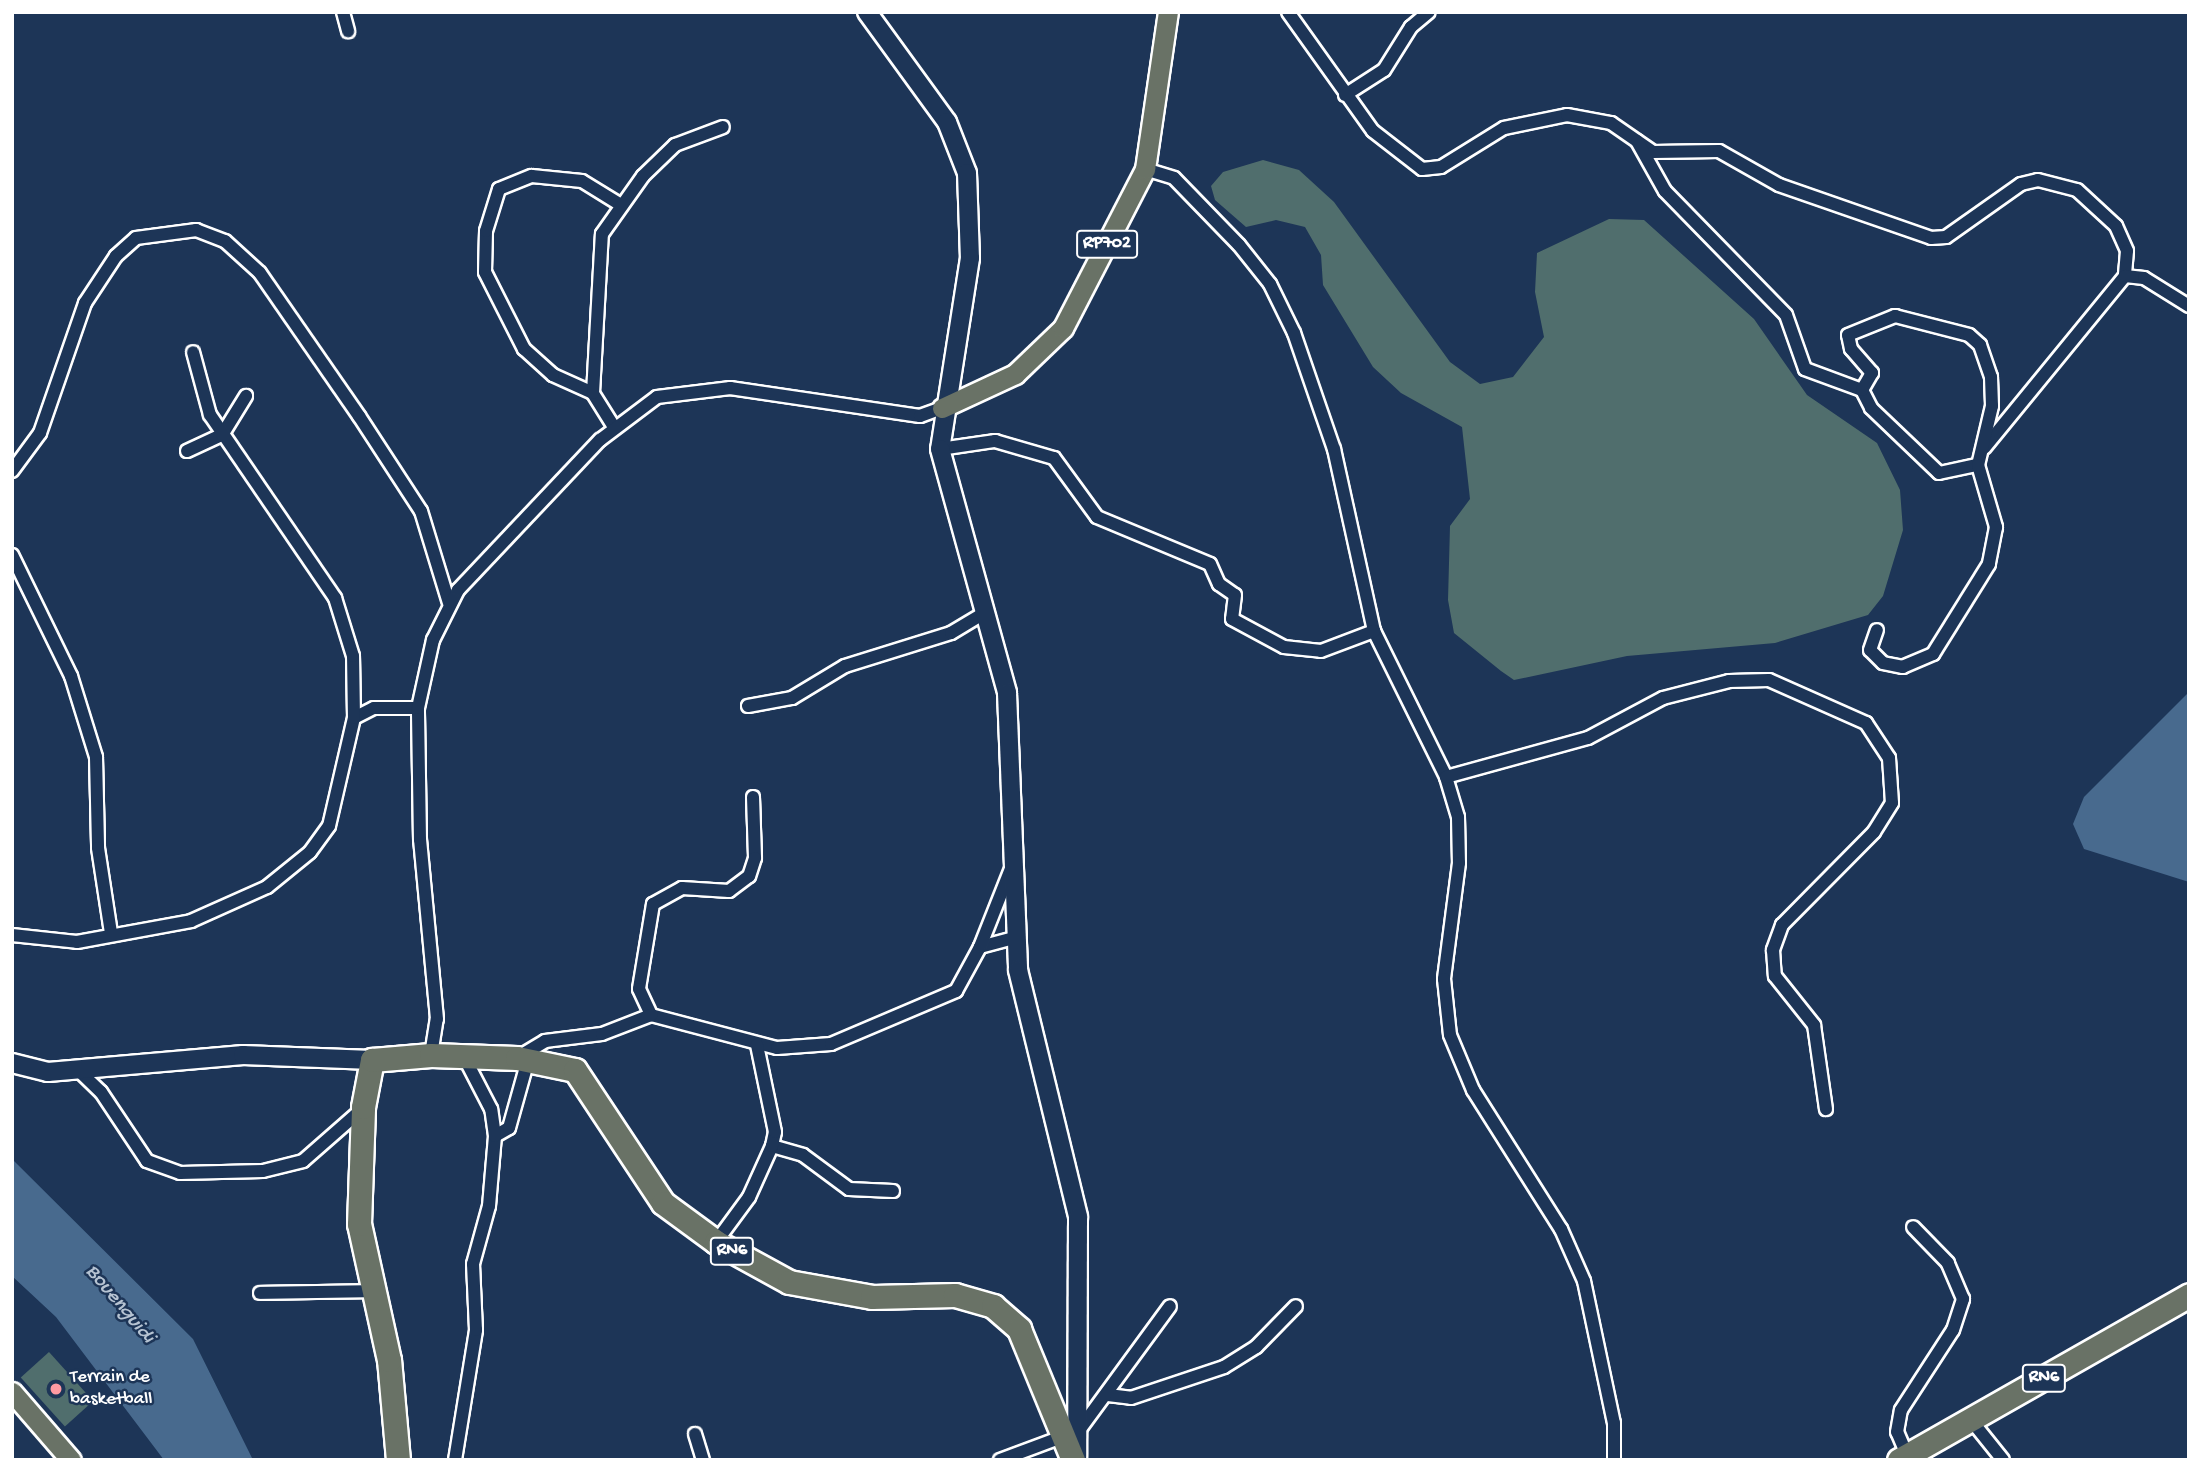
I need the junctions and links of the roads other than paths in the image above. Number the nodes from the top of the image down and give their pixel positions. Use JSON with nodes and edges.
{"nodes":[{"id":1,"x":343,"y":12,"type":"edge"},
{"id":2,"x":867,"y":12,"type":"edge"},
{"id":3,"x":1168,"y":12,"type":"edge"},
{"id":4,"x":1429,"y":12,"type":"edge"},
{"id":5,"x":1290,"y":13,"type":"edge"},
{"id":6,"x":348,"y":31,"type":"dead end"},
{"id":7,"x":1345,"y":94,"type":"junction"},
{"id":8,"x":723,"y":127,"type":"dead end"},
{"id":9,"x":1637,"y":141,"type":"junction"},
{"id":10,"x":1145,"y":169,"type":"junction"},
{"id":11,"x":621,"y":205,"type":"junction"},
{"id":12,"x":2125,"y":276,"type":"junction"},
{"id":13,"x":2189,"y":306,"type":"edge"},
{"id":14,"x":193,"y":352,"type":"dead end"},
{"id":15,"x":1862,"y":390,"type":"junction"},
{"id":16,"x":593,"y":393,"type":"junction"},
{"id":17,"x":246,"y":396,"type":"dead end"},
{"id":18,"x":942,"y":408,"type":"junction"},
{"id":19,"x":614,"y":427,"type":"junction"},
{"id":20,"x":222,"y":435,"type":"junction"},
{"id":21,"x":1984,"y":448,"type":"junction"},
{"id":22,"x":940,"y":449,"type":"junction"},
{"id":23,"x":187,"y":451,"type":"dead end"},
{"id":24,"x":1978,"y":465,"type":"junction"},
{"id":25,"x":12,"y":471,"type":"edge"},
{"id":26,"x":12,"y":555,"type":"edge"},
{"id":27,"x":449,"y":603,"type":"junction"},
{"id":28,"x":986,"y":612,"type":"junction"},
{"id":29,"x":1877,"y":630,"type":"dead end"},
{"id":30,"x":1374,"y":631,"type":"junction"},
{"id":31,"x":354,"y":699,"type":"junction"},
{"id":32,"x":748,"y":706,"type":"dead end"},
{"id":33,"x":374,"y":708,"type":"junction"},
{"id":34,"x":418,"y":708,"type":"junction"},
{"id":35,"x":354,"y":718,"type":"junction"},
{"id":36,"x":1446,"y":777,"type":"junction"},
{"id":37,"x":752,"y":797,"type":"dead end"},
{"id":38,"x":1013,"y":864,"type":"junction"},
{"id":39,"x":111,"y":933,"type":"junction"},
{"id":40,"x":12,"y":935,"type":"edge"},
{"id":41,"x":1014,"y":938,"type":"junction"},
{"id":42,"x":980,"y":947,"type":"junction"},
{"id":43,"x":651,"y":1015,"type":"junction"},
{"id":44,"x":757,"y":1045,"type":"junction"},
{"id":45,"x":431,"y":1055,"type":"junction"},
{"id":46,"x":463,"y":1055,"type":"junction"},
{"id":47,"x":522,"y":1059,"type":"junction"},
{"id":48,"x":372,"y":1060,"type":"junction"},
{"id":49,"x":12,"y":1063,"type":"edge"},
{"id":50,"x":77,"y":1069,"type":"junction"},
{"id":51,"x":363,"y":1107,"type":"junction"},
{"id":52,"x":1826,"y":1109,"type":"dead end"},
{"id":53,"x":495,"y":1136,"type":"junction"},
{"id":54,"x":772,"y":1146,"type":"junction"},
{"id":55,"x":893,"y":1191,"type":"dead end"},
{"id":56,"x":1913,"y":1227,"type":"dead end"},
{"id":57,"x":716,"y":1242,"type":"junction"},
{"id":58,"x":373,"y":1292,"type":"junction"},
{"id":59,"x":260,"y":1293,"type":"dead end"},
{"id":60,"x":2189,"y":1295,"type":"edge"},
{"id":61,"x":1170,"y":1306,"type":"dead end"},
{"id":62,"x":1296,"y":1306,"type":"dead end"},
{"id":63,"x":12,"y":1392,"type":"edge"},
{"id":64,"x":1108,"y":1395,"type":"junction"},
{"id":65,"x":1971,"y":1420,"type":"junction"},
{"id":66,"x":1071,"y":1433,"type":"junction"},
{"id":67,"x":695,"y":1434,"type":"dead end"},
{"id":68,"x":1903,"y":1457,"type":"edge"},
{"id":69,"x":71,"y":1460,"type":"edge"},
{"id":70,"x":398,"y":1460,"type":"edge"},
{"id":71,"x":455,"y":1460,"type":"edge"},
{"id":72,"x":703,"y":1460,"type":"edge"},
{"id":73,"x":1000,"y":1460,"type":"edge"},
{"id":74,"x":1075,"y":1460,"type":"edge"},
{"id":75,"x":1615,"y":1460,"type":"edge"},
{"id":76,"x":2003,"y":1460,"type":"edge"}],
"edges":[{"from":1,"to":6,"type":"street"},
{"from":2,"to":18,"type":"main road"},
{"from":3,"to":10,"type":"main road","number":"RP702"},
{"from":4,"to":7,"type":"street"},
{"from":5,"to":7,"type":"street"},
{"from":7,"to":9,"type":"street"},
{"from":8,"to":11,"type":"street"},
{"from":9,"to":12,"type":"street"},
{"from":9,"to":15,"type":"street"},
{"from":10,"to":18,"type":"main road","number":"RP702"},
{"from":10,"to":30,"type":"street"},
{"from":11,"to":16,"type":"street"},
{"from":11,"to":16,"type":"street"},
{"from":12,"to":13,"type":"street"},
{"from":12,"to":21,"type":"street"},
{"from":14,"to":20,"type":"street"},
{"from":15,"to":21,"type":"street"},
{"from":15,"to":24,"type":"street"},
{"from":16,"to":19,"type":"street"},
{"from":17,"to":20,"type":"street"},
{"from":18,"to":19,"type":"street"},
{"from":18,"to":22,"type":"main road"},
{"from":19,"to":27,"type":"street"},
{"from":20,"to":23,"type":"street"},
{"from":20,"to":31,"type":"street"},
{"from":21,"to":24,"type":"street"},
{"from":22,"to":28,"type":"main road"},
{"from":22,"to":30,"type":"street"},
{"from":24,"to":29,"type":"street"},
{"from":25,"to":27,"type":"street"},
{"from":26,"to":39,"type":"street"},
{"from":27,"to":34,"type":"street"},
{"from":28,"to":32,"type":"street"},
{"from":28,"to":38,"type":"main road"},
{"from":30,"to":36,"type":"street"},
{"from":31,"to":33,"type":"street"},
{"from":31,"to":35,"type":"street"},
{"from":33,"to":34,"type":"street"},
{"from":33,"to":35,"type":"street"},
{"from":34,"to":45,"type":"street"},
{"from":35,"to":39,"type":"street"},
{"from":36,"to":52,"type":"street"},
{"from":36,"to":75,"type":"street"},
{"from":37,"to":43,"type":"street"},
{"from":38,"to":41,"type":"main road"},
{"from":38,"to":42,"type":"street"},
{"from":39,"to":40,"type":"street"},
{"from":41,"to":42,"type":"street"},
{"from":41,"to":66,"type":"main road"},
{"from":42,"to":44,"type":"street"},
{"from":43,"to":44,"type":"street"},
{"from":43,"to":47,"type":"street"},
{"from":44,"to":54,"type":"street"},
{"from":45,"to":46,"type":"highway","number":"RN6"},
{"from":45,"to":48,"type":"highway","number":"RN6"},
{"from":46,"to":47,"type":"highway","number":"RN6"},
{"from":46,"to":53,"type":"street"},
{"from":47,"to":53,"type":"street"},
{"from":47,"to":57,"type":"highway","number":"RN6"},
{"from":48,"to":50,"type":"main road"},
{"from":48,"to":51,"type":"highway"},
{"from":49,"to":50,"type":"main road"},
{"from":50,"to":51,"type":"street"},
{"from":51,"to":58,"type":"highway"},
{"from":53,"to":71,"type":"street"},
{"from":54,"to":55,"type":"street"},
{"from":54,"to":57,"type":"street"},
{"from":56,"to":68,"type":"street"},
{"from":57,"to":66,"type":"highway","number":"RN6"},
{"from":58,"to":59,"type":"street"},
{"from":58,"to":70,"type":"highway"},
{"from":60,"to":65,"type":"highway","number":"RN6"},
{"from":61,"to":64,"type":"street"},
{"from":62,"to":64,"type":"street"},
{"from":63,"to":69,"type":"main road"},
{"from":64,"to":66,"type":"street"},
{"from":65,"to":68,"type":"highway","number":"RN6"},
{"from":65,"to":76,"type":"street"},
{"from":66,"to":73,"type":"street"},
{"from":66,"to":74,"type":"highway","number":"RN6"},
{"from":67,"to":72,"type":"street"}]}
